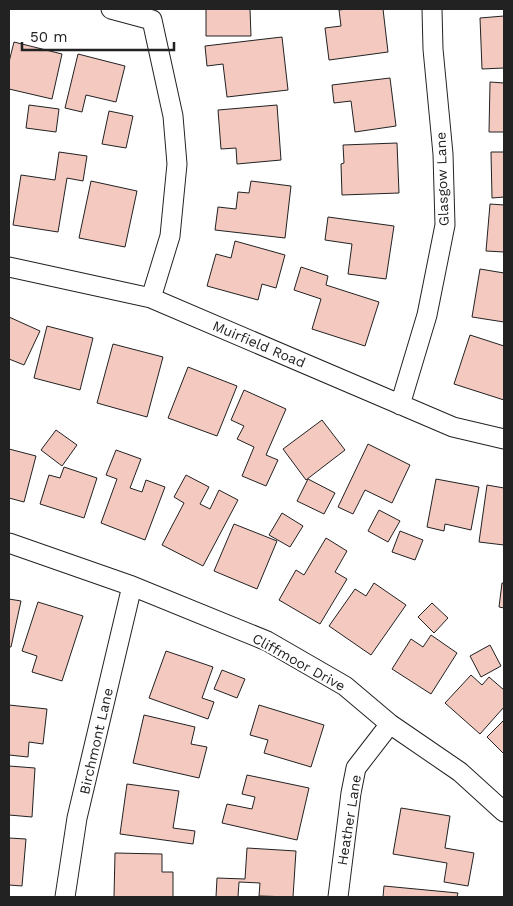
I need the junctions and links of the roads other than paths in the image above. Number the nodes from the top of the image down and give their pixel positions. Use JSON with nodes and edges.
{"nodes":[{"id":1,"x":111,"y":9,"type":"edge"},
{"id":2,"x":432,"y":9,"type":"edge"},
{"id":3,"x":9,"y":268,"type":"edge"},
{"id":4,"x":151,"y":298,"type":"junction"},
{"id":5,"x":400,"y":405,"type":"junction"},
{"id":6,"x":504,"y":439,"type":"edge"},
{"id":7,"x":9,"y":543,"type":"edge"},
{"id":8,"x":132,"y":586,"type":"junction"},
{"id":9,"x":390,"y":724,"type":"junction"},
{"id":10,"x":504,"y":812,"type":"edge"},
{"id":11,"x":65,"y":897,"type":"edge"},
{"id":12,"x":338,"y":897,"type":"edge"}],
"edges":[{"from":1,"to":4,"type":"street"},
{"from":2,"to":5,"type":"street","name":"Glasgow Lane"},
{"from":3,"to":4,"type":"street","name":"Muirfield Road"},
{"from":4,"to":5,"type":"street","name":"Muirfield Road"},
{"from":5,"to":6,"type":"street","name":"Muirfield Road"},
{"from":7,"to":8,"type":"street","name":"Cliffmoor Drive"},
{"from":8,"to":9,"type":"street","name":"Cliffmoor Drive"},
{"from":8,"to":11,"type":"street","name":"Birchmont Lane"},
{"from":9,"to":10,"type":"street","name":"Cliffmoor Drive"},
{"from":9,"to":12,"type":"street","name":"Heather Lane"}]}
